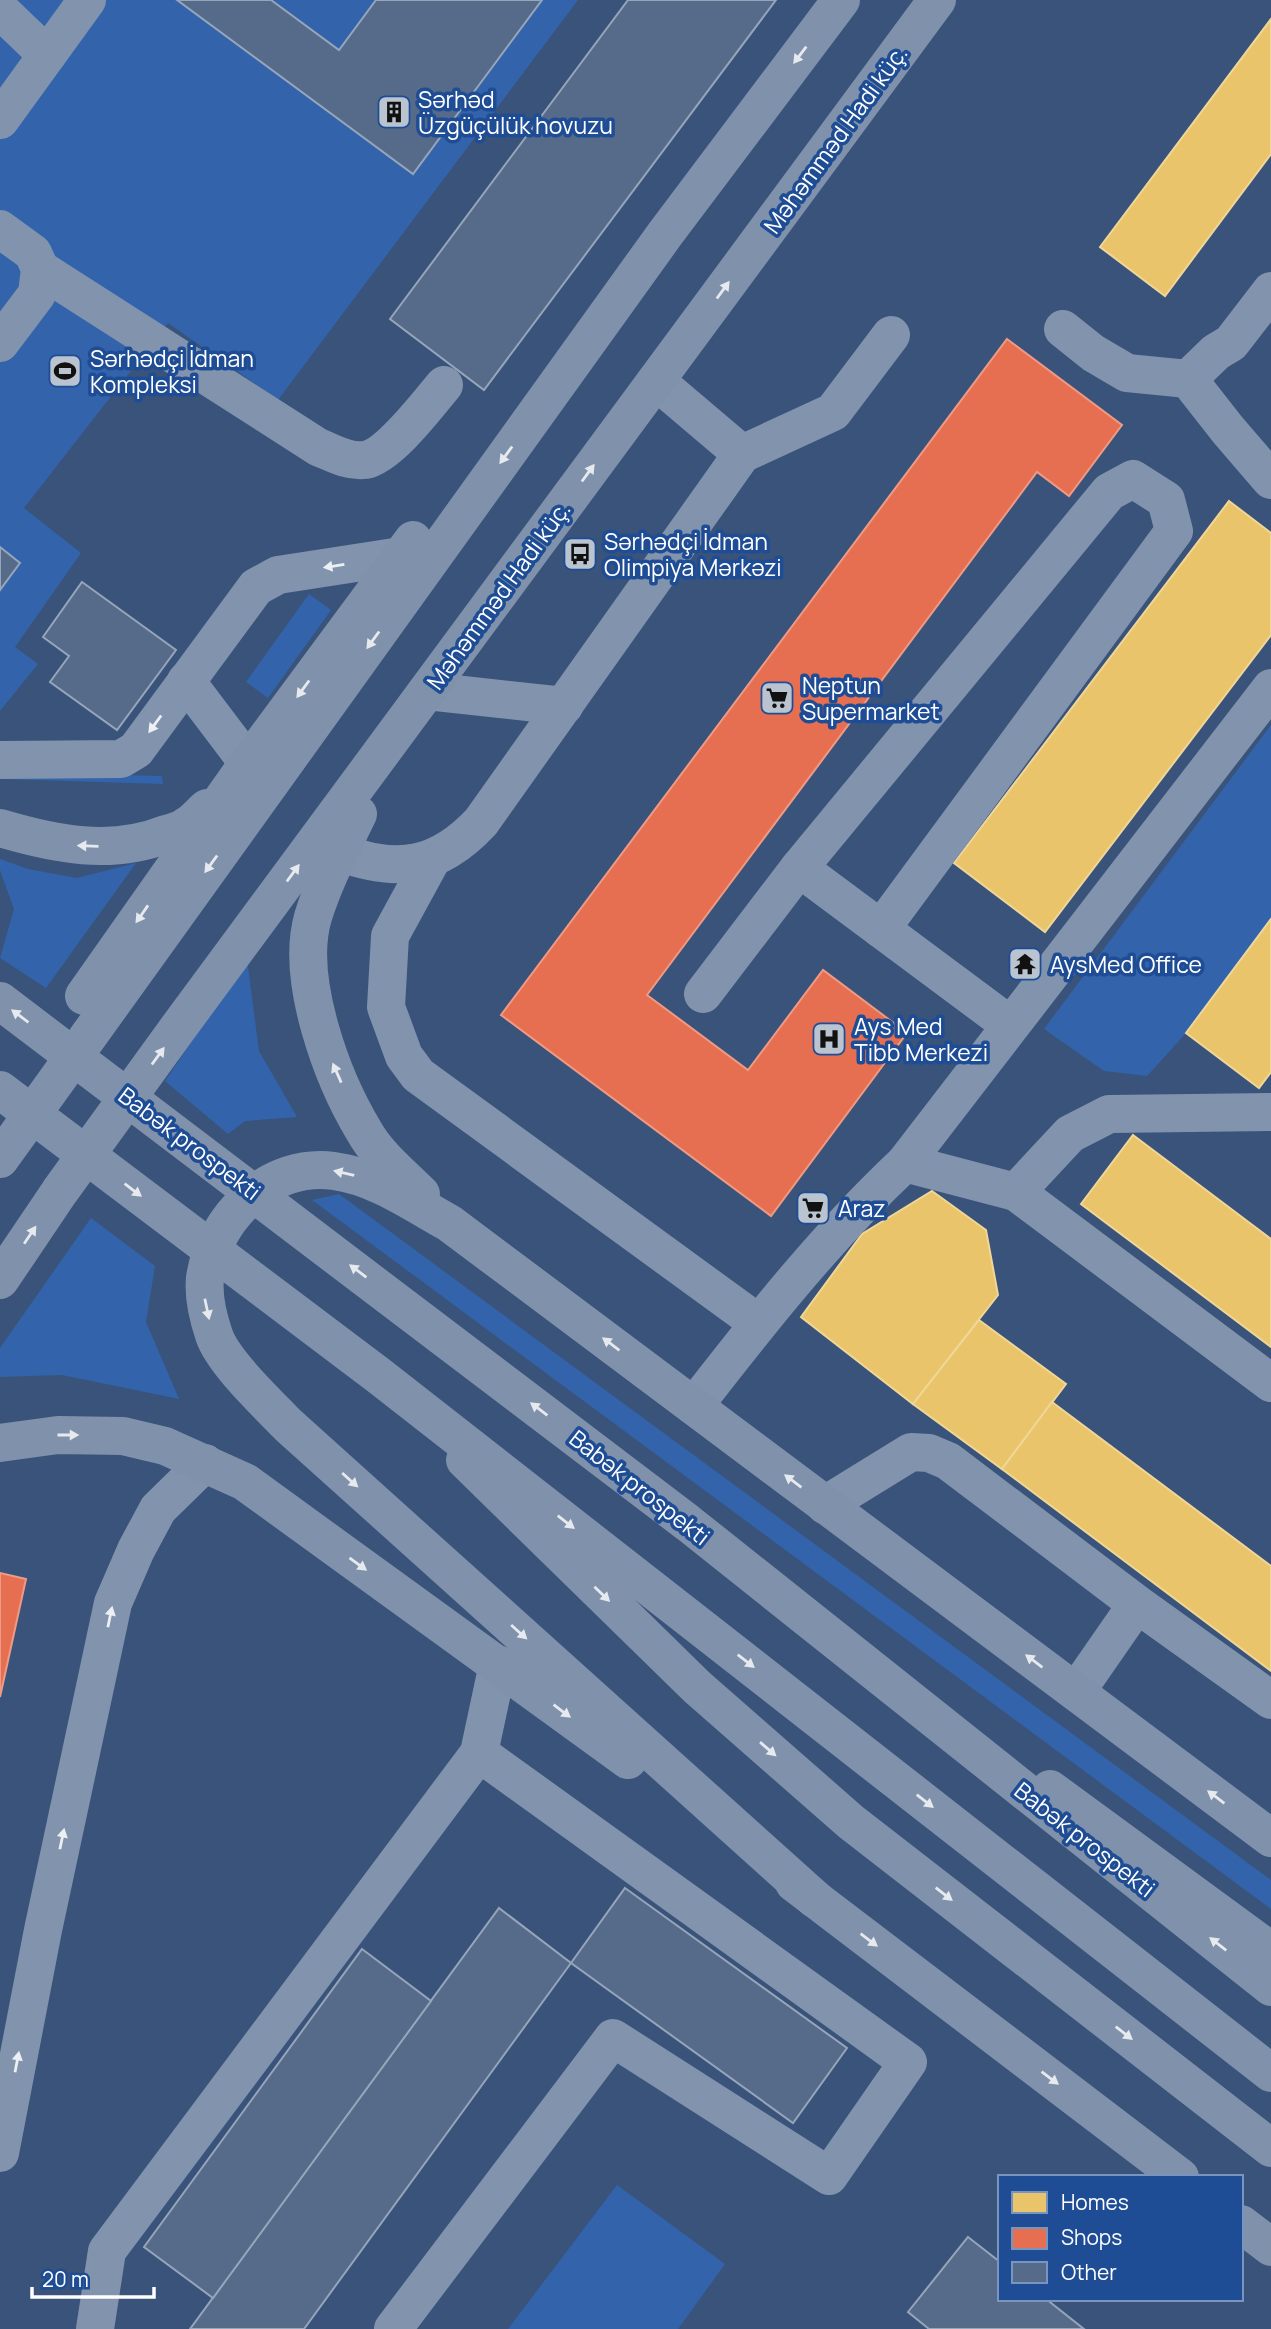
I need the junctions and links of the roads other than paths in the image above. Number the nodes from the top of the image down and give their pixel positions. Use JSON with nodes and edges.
{"nodes":[{"id":1,"x":87,"y":0,"type":"edge"},
{"id":2,"x":841,"y":0,"type":"edge"},
{"id":3,"x":937,"y":0,"type":"edge"},
{"id":4,"x":0,"y":10,"type":"edge"},
{"id":5,"x":47,"y":55,"type":"junction"},
{"id":6,"x":0,"y":120,"type":"edge"},
{"id":7,"x":0,"y":229,"type":"edge"},
{"id":8,"x":665,"y":234,"type":"junction"},
{"id":9,"x":40,"y":269,"type":"junction"},
{"id":10,"x":1271,"y":291,"type":"edge"},
{"id":11,"x":1063,"y":329,"type":"dead end"},
{"id":12,"x":891,"y":334,"type":"dead end"},
{"id":13,"x":0,"y":343,"type":"edge"},
{"id":14,"x":1188,"y":379,"type":"junction"},
{"id":15,"x":656,"y":381,"type":"junction"},
{"id":16,"x":444,"y":385,"type":"dead end"},
{"id":17,"x":742,"y":454,"type":"junction"},
{"id":18,"x":1271,"y":480,"type":"edge"},
{"id":19,"x":401,"y":555,"type":"junction"},
{"id":20,"x":187,"y":681,"type":"junction"},
{"id":21,"x":1271,"y":688,"type":"edge"},
{"id":22,"x":419,"y":703,"type":"junction"},
{"id":23,"x":564,"y":706,"type":"junction"},
{"id":24,"x":0,"y":760,"type":"edge"},
{"id":25,"x":248,"y":762,"type":"junction"},
{"id":26,"x":0,"y":828,"type":"edge"},
{"id":27,"x":339,"y":852,"type":"junction"},
{"id":28,"x":432,"y":859,"type":"junction"},
{"id":29,"x":799,"y":868,"type":"junction"},
{"id":30,"x":881,"y":929,"type":"junction"},
{"id":31,"x":703,"y":994,"type":"dead end"},
{"id":32,"x":0,"y":1001,"type":"edge"},
{"id":33,"x":1010,"y":1025,"type":"junction"},
{"id":34,"x":0,"y":1090,"type":"edge"},
{"id":35,"x":1271,"y":1112,"type":"edge"},
{"id":36,"x":0,"y":1117,"type":"edge"},
{"id":37,"x":0,"y":1159,"type":"edge"},
{"id":38,"x":905,"y":1163,"type":"junction"},
{"id":39,"x":1016,"y":1192,"type":"junction"},
{"id":40,"x":449,"y":1223,"type":"junction"},
{"id":41,"x":0,"y":1280,"type":"edge"},
{"id":42,"x":758,"y":1323,"type":"junction"},
{"id":43,"x":378,"y":1375,"type":"junction"},
{"id":44,"x":1271,"y":1383,"type":"edge"},
{"id":45,"x":694,"y":1406,"type":"junction"},
{"id":46,"x":0,"y":1443,"type":"edge"},
{"id":47,"x":205,"y":1463,"type":"junction"},
{"id":48,"x":825,"y":1505,"type":"junction"},
{"id":49,"x":688,"y":1523,"type":"junction"},
{"id":50,"x":1138,"y":1604,"type":"junction"},
{"id":51,"x":498,"y":1664,"type":"junction"},
{"id":52,"x":1076,"y":1692,"type":"junction"},
{"id":53,"x":1271,"y":1700,"type":"edge"},
{"id":54,"x":479,"y":1753,"type":"junction"},
{"id":55,"x":1271,"y":1838,"type":"edge"},
{"id":56,"x":815,"y":1899,"type":"junction"},
{"id":57,"x":1271,"y":1951,"type":"edge"},
{"id":58,"x":1271,"y":1987,"type":"edge"},
{"id":59,"x":1271,"y":2073,"type":"edge"},
{"id":60,"x":1271,"y":2147,"type":"edge"},
{"id":61,"x":0,"y":2153,"type":"edge"},
{"id":62,"x":1177,"y":2175,"type":"edge"},
{"id":63,"x":1243,"y":2225,"type":"edge"},
{"id":64,"x":1271,"y":2246,"type":"edge"},
{"id":65,"x":94,"y":2329,"type":"edge"},
{"id":66,"x":393,"y":2329,"type":"edge"}],
"edges":[{"from":1,"to":5,"type":"street"},
{"from":2,"to":8,"type":"main road","one_way":true},
{"from":15,"to":3,"type":"main road","name":"Məhəmməd Hadi küç.","one_way":true},
{"from":4,"to":5,"type":"street"},
{"from":5,"to":6,"type":"street"},
{"from":7,"to":9,"type":"street"},
{"from":8,"to":19,"type":"main road"},
{"from":8,"to":37,"type":"main road","one_way":true},
{"from":9,"to":13,"type":"street"},
{"from":9,"to":16,"type":"street"},
{"from":10,"to":14,"type":"street"},
{"from":11,"to":14,"type":"street"},
{"from":12,"to":17,"type":"street"},
{"from":14,"to":18,"type":"street"},
{"from":15,"to":17,"type":"street"},
{"from":22,"to":15,"type":"main road","name":"Məhəmməd Hadi küç.","one_way":true},
{"from":17,"to":23,"type":"street"},
{"from":19,"to":20,"type":"street","one_way":true},
{"from":19,"to":25,"type":"main road","one_way":true},
{"from":20,"to":24,"type":"street","one_way":true},
{"from":20,"to":25,"type":"street"},
{"from":21,"to":33,"type":"street"},
{"from":22,"to":23,"type":"street"},
{"from":22,"to":27,"type":"main road"},
{"from":41,"to":22,"type":"main road","name":"Məhəmməd Hadi küç.","one_way":true},
{"from":23,"to":28,"type":"street"},
{"from":25,"to":26,"type":"main road","one_way":true},
{"from":25,"to":36,"type":"main road","one_way":true},
{"from":27,"to":28,"type":"street"},
{"from":40,"to":27,"type":"main road","one_way":true},
{"from":28,"to":42,"type":"street"},
{"from":29,"to":30,"type":"street"},
{"from":29,"to":30,"type":"street"},
{"from":29,"to":31,"type":"street"},
{"from":30,"to":33,"type":"street"},
{"from":49,"to":32,"type":"main road","name":"Babək prospekti","one_way":true,"bridge":true},
{"from":33,"to":38,"type":"street"},
{"from":34,"to":43,"type":"main road","one_way":true,"bridge":true},
{"from":35,"to":39,"type":"street"},
{"from":38,"to":39,"type":"street"},
{"from":38,"to":42,"type":"street"},
{"from":39,"to":44,"type":"street"},
{"from":45,"to":40,"type":"main road","one_way":true},
{"from":40,"to":56,"type":"main road","one_way":true},
{"from":42,"to":45,"type":"street"},
{"from":43,"to":59,"type":"main road","one_way":true,"bridge":true},
{"from":43,"to":60,"type":"main road","one_way":true,"bridge":true},
{"from":48,"to":45,"type":"main road","one_way":true},
{"from":46,"to":47,"type":"main road","one_way":true},
{"from":47,"to":51,"type":"main road","one_way":true},
{"from":61,"to":47,"type":"street","one_way":true},
{"from":48,"to":50,"type":"street"},
{"from":52,"to":48,"type":"main road","one_way":true},
{"from":49,"to":57,"type":"main road","bridge":true},
{"from":58,"to":49,"type":"main road","name":"Babək prospekti","one_way":true,"bridge":true},
{"from":50,"to":52,"type":"street"},
{"from":50,"to":53,"type":"street"},
{"from":51,"to":54,"type":"street"},
{"from":51,"to":56,"type":"main road","one_way":true},
{"from":55,"to":52,"type":"main road","one_way":true},
{"from":54,"to":65,"type":"street"},
{"from":54,"to":66,"type":"street"},
{"from":56,"to":62,"type":"main road","one_way":true},
{"from":63,"to":64,"type":"main road"}]}
